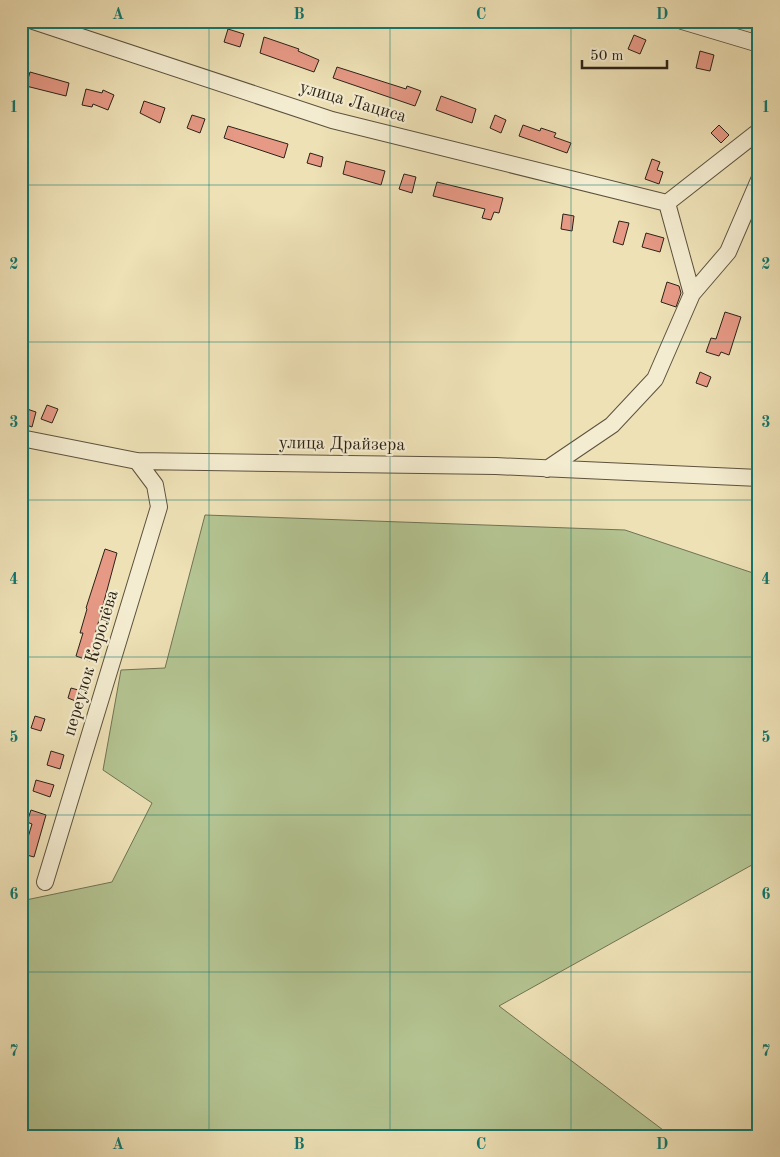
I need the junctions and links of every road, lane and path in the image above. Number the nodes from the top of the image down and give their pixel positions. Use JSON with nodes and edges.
{"nodes":[{"id":1,"x":33,"y":21,"type":"edge"},
{"id":2,"x":682,"y":21,"type":"edge"},
{"id":3,"x":759,"y":44,"type":"edge"},
{"id":4,"x":759,"y":131,"type":"edge"},
{"id":5,"x":759,"y":180,"type":"edge"},
{"id":6,"x":667,"y":204,"type":"junction"},
{"id":7,"x":692,"y":294,"type":"junction"},
{"id":8,"x":21,"y":438,"type":"edge"},
{"id":9,"x":137,"y":461,"type":"junction"},
{"id":10,"x":547,"y":469,"type":"junction"},
{"id":11,"x":759,"y":478,"type":"edge"},
{"id":12,"x":45,"y":882,"type":"dead end"}],
"edges":[{"from":1,"to":6,"type":"street","name":"улица Лациса"},
{"from":2,"to":3,"type":"street"},
{"from":4,"to":6,"type":"street"},
{"from":5,"to":7,"type":"street"},
{"from":6,"to":7,"type":"street"},
{"from":7,"to":10,"type":"street"},
{"from":8,"to":9,"type":"street","name":"улица Драйзера"},
{"from":9,"to":10,"type":"street","name":"улица Драйзера"},
{"from":9,"to":12,"type":"street","name":"переулок Королёва"},
{"from":10,"to":11,"type":"street","name":"улица Драйзера"}]}
